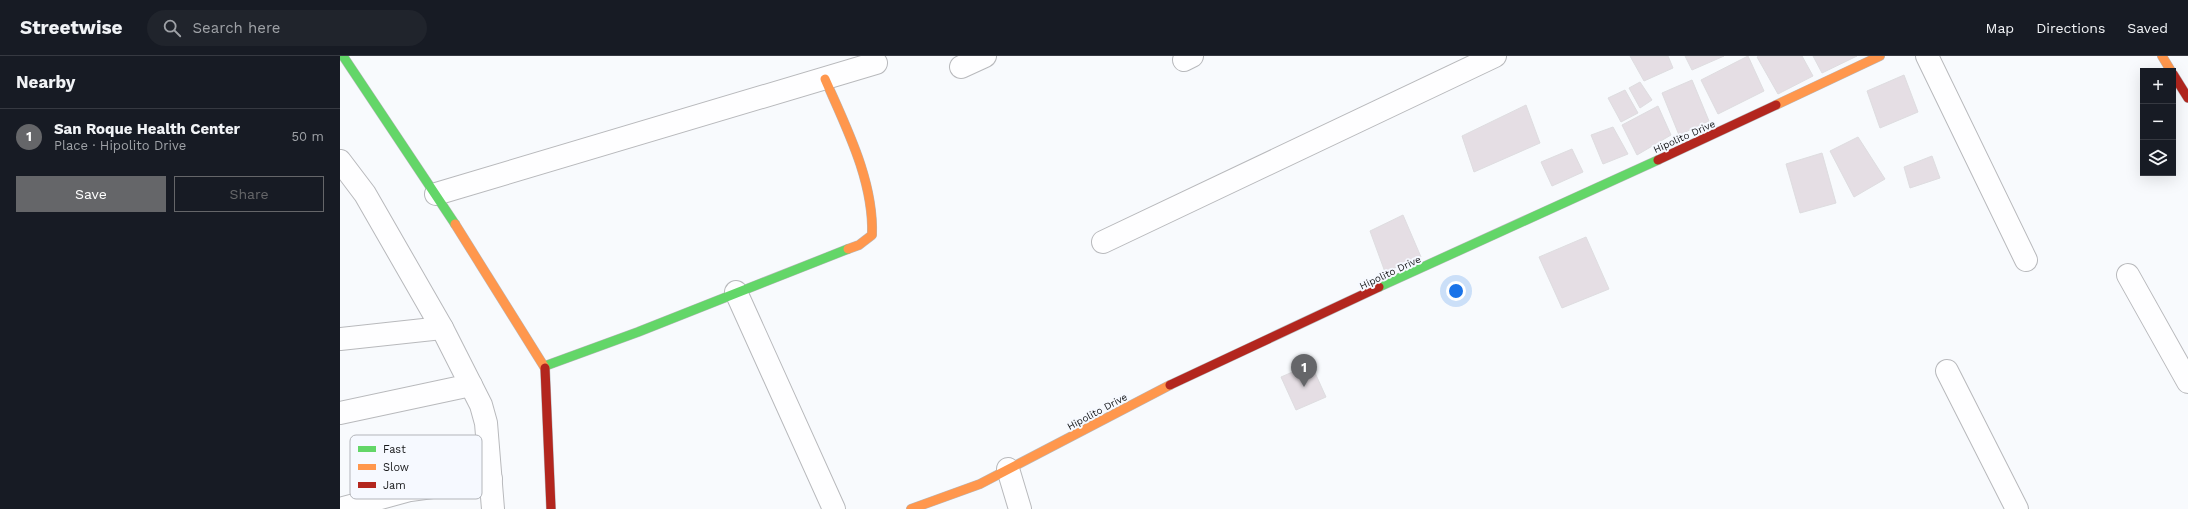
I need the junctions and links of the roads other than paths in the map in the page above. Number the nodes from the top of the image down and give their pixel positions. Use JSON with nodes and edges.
{"nodes":[{"id":1,"x":343,"y":56,"type":"edge"},
{"id":2,"x":986,"y":56,"type":"edge"},
{"id":3,"x":1496,"y":56,"type":"edge"},
{"id":4,"x":1880,"y":56,"type":"edge"},
{"id":5,"x":1927,"y":56,"type":"edge"},
{"id":6,"x":2162,"y":56,"type":"edge"},
{"id":7,"x":876,"y":63,"type":"dead end"},
{"id":8,"x":961,"y":67,"type":"dead end"},
{"id":9,"x":2170,"y":68,"type":"edge"},
{"id":10,"x":2176,"y":78,"type":"edge"},
{"id":11,"x":825,"y":79,"type":"junction"},
{"id":12,"x":2187,"y":96,"type":"edge"},
{"id":13,"x":340,"y":160,"type":"edge"},
{"id":14,"x":436,"y":194,"type":"junction"},
{"id":15,"x":1103,"y":242,"type":"dead end"},
{"id":16,"x":2026,"y":260,"type":"dead end"},
{"id":17,"x":2128,"y":275,"type":"dead end"},
{"id":18,"x":736,"y":292,"type":"junction"},
{"id":19,"x":442,"y":328,"type":"junction"},
{"id":20,"x":340,"y":339,"type":"edge"},
{"id":21,"x":545,"y":366,"type":"junction"},
{"id":22,"x":1948,"y":371,"type":"dead end"},
{"id":23,"x":2188,"y":382,"type":"edge"},
{"id":24,"x":471,"y":385,"type":"junction"},
{"id":25,"x":340,"y":413,"type":"edge"},
{"id":26,"x":1008,"y":469,"type":"junction"},
{"id":27,"x":491,"y":479,"type":"junction"},
{"id":28,"x":482,"y":480,"type":"edge"},
{"id":29,"x":377,"y":499,"type":"edge"},
{"id":30,"x":340,"y":509,"type":"edge"},
{"id":31,"x":493,"y":509,"type":"edge"},
{"id":32,"x":551,"y":509,"type":"edge"},
{"id":33,"x":834,"y":509,"type":"edge"},
{"id":34,"x":911,"y":509,"type":"edge"},
{"id":35,"x":1020,"y":509,"type":"edge"},
{"id":36,"x":2017,"y":509,"type":"edge"}],
"edges":[{"from":1,"to":14,"type":"street"},
{"from":2,"to":8,"type":"street"},
{"from":3,"to":15,"type":"street"},
{"from":4,"to":26,"type":"street","name":"Hipolito Drive"},
{"from":5,"to":16,"type":"street"},
{"from":6,"to":9,"type":"street"},
{"from":7,"to":11,"type":"street"},
{"from":10,"to":12,"type":"street"},
{"from":11,"to":14,"type":"street"},
{"from":11,"to":18,"type":"street"},
{"from":13,"to":19,"type":"street"},
{"from":14,"to":21,"type":"street"},
{"from":17,"to":23,"type":"street"},
{"from":18,"to":21,"type":"street"},
{"from":18,"to":33,"type":"street"},
{"from":19,"to":20,"type":"street"},
{"from":19,"to":24,"type":"street"},
{"from":21,"to":32,"type":"street"},
{"from":22,"to":36,"type":"street"},
{"from":24,"to":25,"type":"street"},
{"from":24,"to":27,"type":"street"},
{"from":26,"to":34,"type":"street","name":"Hipolito Drive"},
{"from":26,"to":35,"type":"street"},
{"from":27,"to":28,"type":"street"},
{"from":27,"to":31,"type":"street"},
{"from":29,"to":30,"type":"street"}]}
